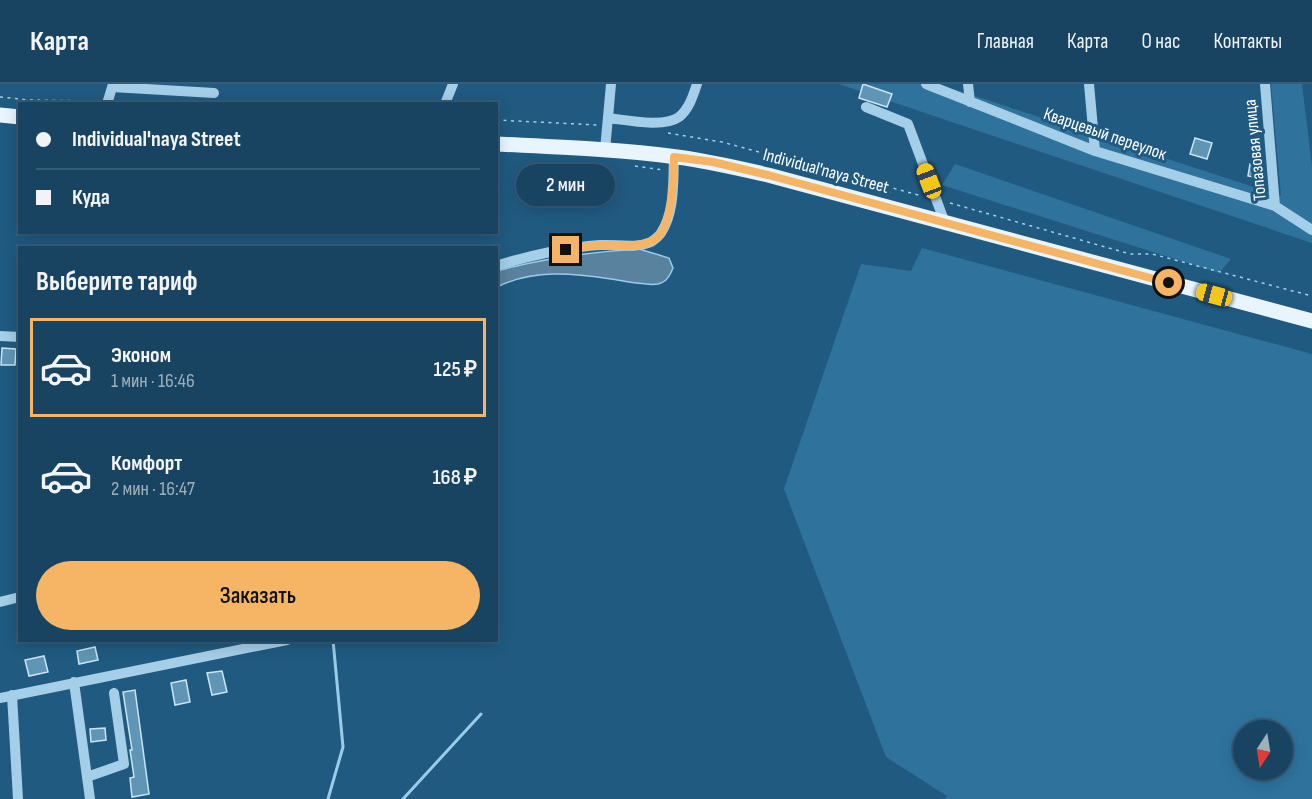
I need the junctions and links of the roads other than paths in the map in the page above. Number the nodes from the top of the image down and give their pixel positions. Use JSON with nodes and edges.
{"nodes":[{"id":1,"x":453,"y":84,"type":"edge"},
{"id":2,"x":611,"y":84,"type":"edge"},
{"id":3,"x":697,"y":84,"type":"edge"},
{"id":4,"x":926,"y":84,"type":"edge"},
{"id":5,"x":968,"y":84,"type":"edge"},
{"id":6,"x":1089,"y":84,"type":"edge"},
{"id":7,"x":1265,"y":84,"type":"edge"},
{"id":8,"x":113,"y":86,"type":"edge"},
{"id":9,"x":214,"y":93,"type":"dead end"},
{"id":10,"x":107,"y":102,"type":"edge"},
{"id":11,"x":446,"y":102,"type":"edge"},
{"id":12,"x":970,"y":102,"type":"junction"},
{"id":13,"x":866,"y":107,"type":"dead end"},
{"id":14,"x":0,"y":116,"type":"edge"},
{"id":15,"x":18,"y":117,"type":"edge"},
{"id":16,"x":608,"y":122,"type":"junction"},
{"id":17,"x":498,"y":144,"type":"edge"},
{"id":18,"x":605,"y":150,"type":"junction"},
{"id":19,"x":1095,"y":151,"type":"junction"},
{"id":20,"x":674,"y":157,"type":"junction"},
{"id":21,"x":1275,"y":206,"type":"junction"},
{"id":22,"x":945,"y":223,"type":"junction"},
{"id":23,"x":1312,"y":230,"type":"edge"},
{"id":24,"x":498,"y":265,"type":"edge"},
{"id":25,"x":1312,"y":321,"type":"edge"},
{"id":26,"x":0,"y":336,"type":"edge"},
{"id":27,"x":18,"y":336,"type":"edge"},
{"id":28,"x":18,"y":598,"type":"edge"},
{"id":29,"x":0,"y":602,"type":"edge"},
{"id":30,"x":277,"y":642,"type":"edge"},
{"id":31,"x":74,"y":682,"type":"junction"},
{"id":32,"x":114,"y":693,"type":"dead end"},
{"id":33,"x":12,"y":695,"type":"junction"},
{"id":34,"x":0,"y":698,"type":"edge"},
{"id":35,"x":87,"y":777,"type":"junction"},
{"id":36,"x":18,"y":799,"type":"edge"},
{"id":37,"x":90,"y":799,"type":"edge"}],
"edges":[{"from":1,"to":11,"type":"street"},
{"from":2,"to":16,"type":"street"},
{"from":3,"to":16,"type":"street"},
{"from":4,"to":12,"type":"street","name":"Кварцевый переулок"},
{"from":5,"to":12,"type":"street"},
{"from":6,"to":19,"type":"street"},
{"from":7,"to":21,"type":"street","name":"Топазовая улица"},
{"from":8,"to":9,"type":"street"},
{"from":8,"to":10,"type":"street"},
{"from":12,"to":19,"type":"street","name":"Кварцевый переулок"},
{"from":13,"to":22,"type":"street"},
{"from":14,"to":15,"type":"main road"},
{"from":16,"to":18,"type":"street"},
{"from":17,"to":18,"type":"main road","name":"Individual'naya Street"},
{"from":18,"to":20,"type":"main road","name":"Individual'naya Street"},
{"from":19,"to":21,"type":"street","name":"Кварцевый переулок"},
{"from":20,"to":22,"type":"main road","name":"Individual'naya Street"},
{"from":20,"to":24,"type":"street"},
{"from":21,"to":23,"type":"street","name":"Топазовая улица"},
{"from":22,"to":25,"type":"main road","name":"Individual'naya Street"},
{"from":26,"to":27,"type":"street"},
{"from":28,"to":29,"type":"street"},
{"from":30,"to":31,"type":"street"},
{"from":31,"to":33,"type":"street"},
{"from":31,"to":35,"type":"street"},
{"from":32,"to":35,"type":"street"},
{"from":33,"to":34,"type":"street"},
{"from":33,"to":36,"type":"street"},
{"from":35,"to":37,"type":"street"}]}
